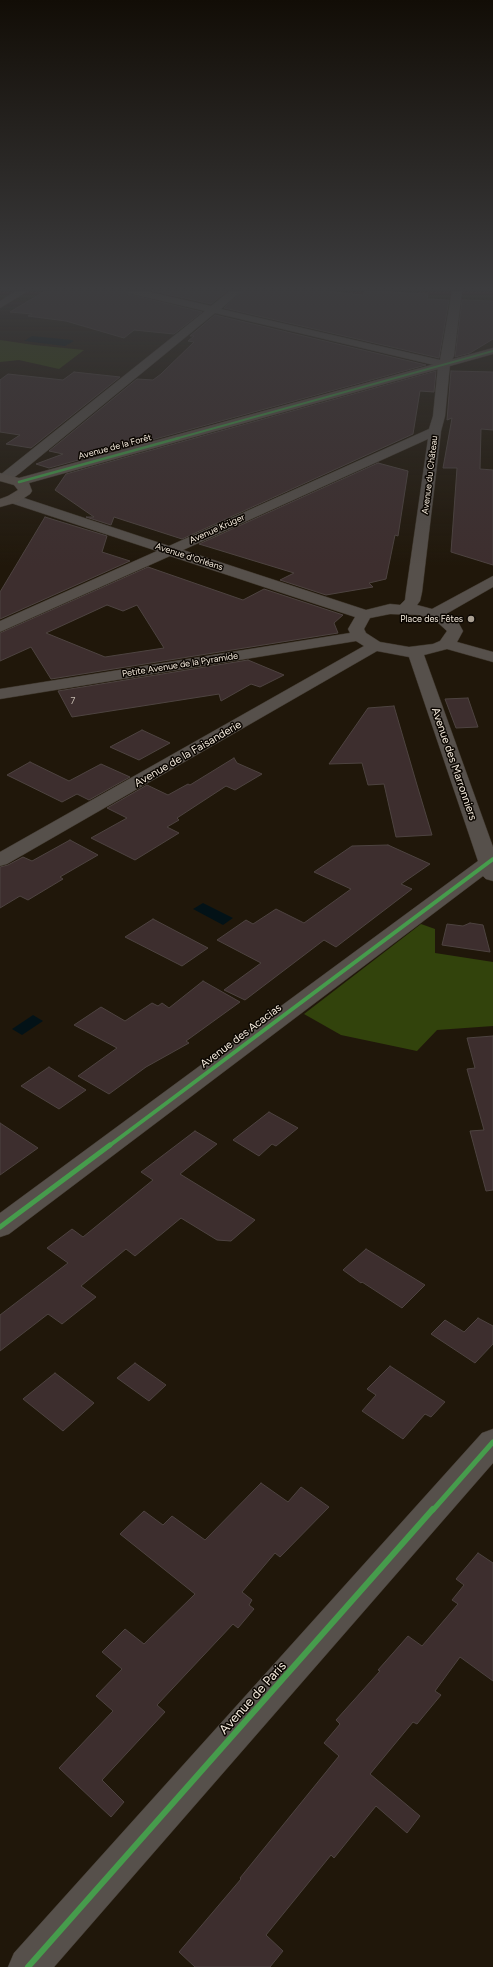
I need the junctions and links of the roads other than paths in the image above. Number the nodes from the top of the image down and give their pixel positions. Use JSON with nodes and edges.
{"nodes":[{"id":1,"x":124,"y":383,"type":"edge"},
{"id":2,"x":376,"y":383,"type":"edge"},
{"id":3,"x":442,"y":383,"type":"edge"},
{"id":4,"x":435,"y":431,"type":"junction"},
{"id":5,"x":2,"y":478,"type":"edge"},
{"id":6,"x":19,"y":482,"type":"junction"},
{"id":7,"x":7,"y":501,"type":"edge"},
{"id":8,"x":170,"y":550,"type":"junction"},
{"id":9,"x":493,"y":580,"type":"edge"},
{"id":10,"x":405,"y":608,"type":"junction"},
{"id":11,"x":434,"y":614,"type":"junction"},
{"id":12,"x":365,"y":615,"type":"junction"},
{"id":13,"x":0,"y":627,"type":"edge"},
{"id":14,"x":359,"y":636,"type":"junction"},
{"id":15,"x":446,"y":644,"type":"junction"},
{"id":16,"x":375,"y":646,"type":"junction"},
{"id":17,"x":415,"y":652,"type":"junction"},
{"id":18,"x":493,"y":657,"type":"edge"},
{"id":19,"x":0,"y":694,"type":"edge"},
{"id":20,"x":0,"y":860,"type":"edge"},
{"id":21,"x":491,"y":866,"type":"edge"},
{"id":22,"x":0,"y":1227,"type":"edge"},
{"id":23,"x":493,"y":1442,"type":"edge"},
{"id":24,"x":28,"y":1967,"type":"edge"}],
"edges":[{"from":1,"to":5,"type":"street"},
{"from":2,"to":6,"type":"street","name":"Avenue de la Forêt"},
{"from":3,"to":4,"type":"street","name":"Avenue du Château"},
{"from":4,"to":8,"type":"street","name":"Avenue Krüger"},
{"from":4,"to":10,"type":"street","name":"Avenue du Château"},
{"from":5,"to":6,"type":"street"},
{"from":6,"to":7,"type":"street"},
{"from":7,"to":8,"type":"street","name":"Avenue d'Orléans"},
{"from":8,"to":12,"type":"street","name":"Avenue d'Orléans"},
{"from":8,"to":13,"type":"street","name":"Avenue Krüger"},
{"from":9,"to":11,"type":"street"},
{"from":10,"to":11,"type":"street"},
{"from":10,"to":12,"type":"street"},
{"from":11,"to":15,"type":"street"},
{"from":12,"to":14,"type":"street"},
{"from":14,"to":16,"type":"street"},
{"from":14,"to":19,"type":"street","name":"Petite Avenue de la Pyramide"},
{"from":15,"to":17,"type":"street"},
{"from":15,"to":18,"type":"street"},
{"from":16,"to":17,"type":"street"},
{"from":16,"to":20,"type":"street","name":"Avenue de la Faisanderie"},
{"from":17,"to":21,"type":"street","name":"Avenue des Marronniers"},
{"from":21,"to":22,"type":"street","name":"Avenue des Acacias"},
{"from":23,"to":24,"type":"street","name":"Avenue de Paris"}]}
